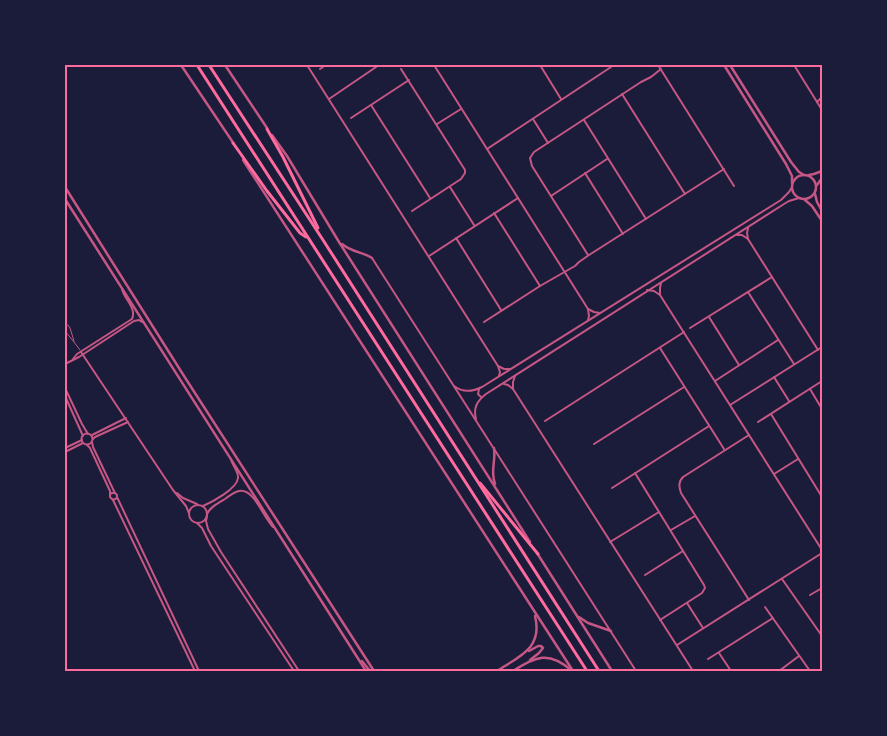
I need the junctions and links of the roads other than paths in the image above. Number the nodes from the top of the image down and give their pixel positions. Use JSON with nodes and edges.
{"nodes":[{"id":1,"x":181,"y":65,"type":"edge"},
{"id":2,"x":197,"y":65,"type":"edge"},
{"id":3,"x":209,"y":65,"type":"edge"},
{"id":4,"x":225,"y":65,"type":"edge"},
{"id":5,"x":307,"y":65,"type":"edge"},
{"id":6,"x":326,"y":65,"type":"edge"},
{"id":7,"x":379,"y":65,"type":"edge"},
{"id":8,"x":434,"y":65,"type":"edge"},
{"id":9,"x":540,"y":65,"type":"edge"},
{"id":10,"x":614,"y":65,"type":"edge"},
{"id":11,"x":658,"y":65,"type":"edge"},
{"id":12,"x":724,"y":65,"type":"edge"},
{"id":13,"x":730,"y":65,"type":"edge"},
{"id":14,"x":794,"y":65,"type":"edge"},
{"id":15,"x":373,"y":66,"type":"edge"},
{"id":16,"x":320,"y":69,"type":"dead end"},
{"id":17,"x":402,"y":69,"type":"dead end"},
{"id":18,"x":661,"y":69,"type":"junction"},
{"id":19,"x":409,"y":80,"type":"junction"},
{"id":20,"x":622,"y":94,"type":"junction"},
{"id":21,"x":822,"y":97,"type":"edge"},
{"id":22,"x":329,"y":99,"type":"junction"},
{"id":23,"x":562,"y":99,"type":"junction"},
{"id":24,"x":817,"y":102,"type":"junction"},
{"id":25,"x":371,"y":105,"type":"junction"},
{"id":26,"x":462,"y":109,"type":"junction"},
{"id":27,"x":822,"y":110,"type":"edge"},
{"id":28,"x":351,"y":118,"type":"dead end"},
{"id":29,"x":533,"y":119,"type":"junction"},
{"id":30,"x":584,"y":120,"type":"junction"},
{"id":31,"x":437,"y":124,"type":"junction"},
{"id":32,"x":267,"y":129,"type":"junction"},
{"id":33,"x":233,"y":143,"type":"junction"},
{"id":34,"x":548,"y":143,"type":"junction"},
{"id":35,"x":487,"y":149,"type":"junction"},
{"id":36,"x":608,"y":158,"type":"junction"},
{"id":37,"x":724,"y":169,"type":"junction"},
{"id":38,"x":822,"y":171,"type":"edge"},
{"id":39,"x":585,"y":173,"type":"junction"},
{"id":40,"x":806,"y":175,"type":"junction"},
{"id":41,"x":822,"y":178,"type":"edge"},
{"id":42,"x":792,"y":185,"type":"junction"},
{"id":43,"x":734,"y":186,"type":"dead end"},
{"id":44,"x":816,"y":186,"type":"junction"},
{"id":45,"x":65,"y":187,"type":"edge"},
{"id":46,"x":450,"y":187,"type":"junction"},
{"id":47,"x":815,"y":192,"type":"junction"},
{"id":48,"x":685,"y":194,"type":"junction"},
{"id":49,"x":551,"y":196,"type":"junction"},
{"id":50,"x":518,"y":198,"type":"junction"},
{"id":51,"x":799,"y":198,"type":"junction"},
{"id":52,"x":65,"y":199,"type":"edge"},
{"id":53,"x":431,"y":199,"type":"junction"},
{"id":54,"x":804,"y":199,"type":"junction"},
{"id":55,"x":412,"y":210,"type":"dead end"},
{"id":56,"x":822,"y":211,"type":"edge"},
{"id":57,"x":494,"y":213,"type":"junction"},
{"id":58,"x":646,"y":219,"type":"junction"},
{"id":59,"x":822,"y":221,"type":"edge"},
{"id":60,"x":474,"y":225,"type":"junction"},
{"id":61,"x":748,"y":226,"type":"junction"},
{"id":62,"x":623,"y":234,"type":"junction"},
{"id":63,"x":734,"y":235,"type":"junction"},
{"id":64,"x":456,"y":238,"type":"junction"},
{"id":65,"x":309,"y":239,"type":"junction"},
{"id":66,"x":748,"y":239,"type":"junction"},
{"id":67,"x":323,"y":240,"type":"junction"},
{"id":68,"x":339,"y":242,"type":"junction"},
{"id":69,"x":589,"y":255,"type":"junction"},
{"id":70,"x":429,"y":256,"type":"junction"},
{"id":71,"x":372,"y":258,"type":"joint"},
{"id":72,"x":564,"y":272,"type":"junction"},
{"id":73,"x":772,"y":277,"type":"junction"},
{"id":74,"x":661,"y":282,"type":"junction"},
{"id":75,"x":121,"y":286,"type":"junction"},
{"id":76,"x":540,"y":286,"type":"junction"},
{"id":77,"x":647,"y":290,"type":"junction"},
{"id":78,"x":748,"y":292,"type":"junction"},
{"id":79,"x":660,"y":295,"type":"junction"},
{"id":80,"x":588,"y":309,"type":"junction"},
{"id":81,"x":502,"y":311,"type":"junction"},
{"id":82,"x":601,"y":313,"type":"junction"},
{"id":83,"x":709,"y":317,"type":"junction"},
{"id":84,"x":484,"y":322,"type":"dead end"},
{"id":85,"x":587,"y":322,"type":"junction"},
{"id":86,"x":144,"y":323,"type":"junction"},
{"id":87,"x":65,"y":325,"type":"edge"},
{"id":88,"x":690,"y":328,"type":"dead end"},
{"id":89,"x":65,"y":331,"type":"edge"},
{"id":90,"x":684,"y":332,"type":"junction"},
{"id":91,"x":778,"y":340,"type":"junction"},
{"id":92,"x":74,"y":342,"type":"junction"},
{"id":93,"x":822,"y":347,"type":"edge"},
{"id":94,"x":660,"y":348,"type":"junction"},
{"id":95,"x":818,"y":350,"type":"junction"},
{"id":96,"x":82,"y":353,"type":"junction"},
{"id":97,"x":65,"y":364,"type":"edge"},
{"id":98,"x":739,"y":365,"type":"junction"},
{"id":99,"x":794,"y":365,"type":"junction"},
{"id":100,"x":498,"y":366,"type":"junction"},
{"id":101,"x":512,"y":369,"type":"junction"},
{"id":102,"x":515,"y":376,"type":"junction"},
{"id":103,"x":774,"y":377,"type":"junction"},
{"id":104,"x":498,"y":378,"type":"junction"},
{"id":105,"x":715,"y":381,"type":"junction"},
{"id":106,"x":822,"y":382,"type":"edge"},
{"id":107,"x":451,"y":383,"type":"junction"},
{"id":108,"x":502,"y":384,"type":"junction"},
{"id":109,"x":684,"y":387,"type":"junction"},
{"id":110,"x":65,"y":388,"type":"edge"},
{"id":111,"x":479,"y":389,"type":"junction"},
{"id":112,"x":513,"y":389,"type":"junction"},
{"id":113,"x":810,"y":389,"type":"junction"},
{"id":114,"x":65,"y":396,"type":"edge"},
{"id":115,"x":483,"y":397,"type":"junction"},
{"id":116,"x":790,"y":401,"type":"junction"},
{"id":117,"x":730,"y":405,"type":"junction"},
{"id":118,"x":822,"y":409,"type":"edge"},
{"id":119,"x":771,"y":414,"type":"junction"},
{"id":120,"x":126,"y":418,"type":"junction"},
{"id":121,"x":545,"y":420,"type":"dead end"},
{"id":122,"x":128,"y":422,"type":"junction"},
{"id":123,"x":476,"y":422,"type":"junction"},
{"id":124,"x":758,"y":422,"type":"dead end"},
{"id":125,"x":709,"y":426,"type":"junction"},
{"id":126,"x":88,"y":434,"type":"junction"},
{"id":127,"x":92,"y":435,"type":"junction"},
{"id":128,"x":749,"y":435,"type":"junction"},
{"id":129,"x":83,"y":436,"type":"junction"},
{"id":130,"x":82,"y":440,"type":"junction"},
{"id":131,"x":92,"y":441,"type":"junction"},
{"id":132,"x":83,"y":443,"type":"junction"},
{"id":133,"x":594,"y":444,"type":"dead end"},
{"id":134,"x":87,"y":445,"type":"junction"},
{"id":135,"x":65,"y":448,"type":"edge"},
{"id":136,"x":494,"y":448,"type":"junction"},
{"id":137,"x":724,"y":450,"type":"junction"},
{"id":138,"x":65,"y":452,"type":"edge"},
{"id":139,"x":230,"y":457,"type":"junction"},
{"id":140,"x":798,"y":459,"type":"junction"},
{"id":141,"x":635,"y":473,"type":"junction"},
{"id":142,"x":774,"y":474,"type":"junction"},
{"id":143,"x":473,"y":475,"type":"junction"},
{"id":144,"x":496,"y":488,"type":"junction"},
{"id":145,"x":612,"y":488,"type":"dead end"},
{"id":146,"x":173,"y":490,"type":"junction"},
{"id":147,"x":115,"y":492,"type":"junction"},
{"id":148,"x":110,"y":494,"type":"junction"},
{"id":149,"x":822,"y":496,"type":"edge"},
{"id":150,"x":117,"y":497,"type":"junction"},
{"id":151,"x":114,"y":500,"type":"junction"},
{"id":152,"x":197,"y":504,"type":"junction"},
{"id":153,"x":203,"y":506,"type":"junction"},
{"id":154,"x":659,"y":512,"type":"junction"},
{"id":155,"x":189,"y":513,"type":"junction"},
{"id":156,"x":207,"y":515,"type":"junction"},
{"id":157,"x":695,"y":516,"type":"junction"},
{"id":158,"x":197,"y":523,"type":"junction"},
{"id":159,"x":275,"y":528,"type":"junction"},
{"id":160,"x":671,"y":530,"type":"junction"},
{"id":161,"x":610,"y":542,"type":"junction"},
{"id":162,"x":684,"y":551,"type":"junction"},
{"id":163,"x":822,"y":552,"type":"edge"},
{"id":164,"x":538,"y":554,"type":"junction"},
{"id":165,"x":645,"y":575,"type":"dead end"},
{"id":166,"x":782,"y":579,"type":"junction"},
{"id":167,"x":822,"y":588,"type":"edge"},
{"id":168,"x":810,"y":595,"type":"dead end"},
{"id":169,"x":749,"y":600,"type":"junction"},
{"id":170,"x":688,"y":603,"type":"junction"},
{"id":171,"x":765,"y":607,"type":"dead end"},
{"id":172,"x":534,"y":612,"type":"junction"},
{"id":173,"x":576,"y":614,"type":"junction"},
{"id":174,"x":773,"y":618,"type":"junction"},
{"id":175,"x":660,"y":620,"type":"junction"},
{"id":176,"x":703,"y":628,"type":"junction"},
{"id":177,"x":611,"y":631,"type":"junction"},
{"id":178,"x":822,"y":636,"type":"edge"},
{"id":179,"x":676,"y":646,"type":"junction"},
{"id":180,"x":719,"y":653,"type":"junction"},
{"id":181,"x":356,"y":654,"type":"junction"},
{"id":182,"x":523,"y":655,"type":"junction"},
{"id":183,"x":799,"y":656,"type":"junction"},
{"id":184,"x":708,"y":659,"type":"dead end"},
{"id":185,"x":520,"y":666,"type":"junction"},
{"id":186,"x":195,"y":671,"type":"edge"},
{"id":187,"x":199,"y":671,"type":"edge"},
{"id":188,"x":294,"y":671,"type":"edge"},
{"id":189,"x":300,"y":671,"type":"edge"},
{"id":190,"x":366,"y":671,"type":"edge"},
{"id":191,"x":370,"y":671,"type":"edge"},
{"id":192,"x":374,"y":671,"type":"edge"},
{"id":193,"x":497,"y":671,"type":"edge"},
{"id":194,"x":514,"y":671,"type":"edge"},
{"id":195,"x":572,"y":671,"type":"edge"},
{"id":196,"x":587,"y":671,"type":"edge"},
{"id":197,"x":599,"y":671,"type":"edge"},
{"id":198,"x":612,"y":671,"type":"edge"},
{"id":199,"x":636,"y":671,"type":"edge"},
{"id":200,"x":693,"y":671,"type":"edge"},
{"id":201,"x":731,"y":671,"type":"edge"},
{"id":202,"x":779,"y":671,"type":"edge"},
{"id":203,"x":810,"y":671,"type":"edge"}],
"edges":[{"from":1,"to":33,"type":"street"},
{"from":2,"to":65,"type":"highway"},
{"from":3,"to":67,"type":"highway"},
{"from":4,"to":32,"type":"street"},
{"from":5,"to":22,"type":"street"},
{"from":6,"to":16,"type":"street"},
{"from":7,"to":15,"type":"street"},
{"from":8,"to":26,"type":"street"},
{"from":9,"to":23,"type":"street"},
{"from":10,"to":23,"type":"street"},
{"from":11,"to":18,"type":"street"},
{"from":12,"to":42,"type":"street"},
{"from":13,"to":40,"type":"street"},
{"from":14,"to":24,"type":"street"},
{"from":15,"to":22,"type":"street"},
{"from":17,"to":19,"type":"street"},
{"from":18,"to":20,"type":"street"},
{"from":18,"to":37,"type":"street"},
{"from":19,"to":25,"type":"street"},
{"from":19,"to":31,"type":"street"},
{"from":20,"to":30,"type":"street"},
{"from":20,"to":48,"type":"street"},
{"from":21,"to":24,"type":"street"},
{"from":22,"to":70,"type":"street"},
{"from":23,"to":29,"type":"street"},
{"from":24,"to":27,"type":"street"},
{"from":25,"to":28,"type":"street"},
{"from":25,"to":53,"type":"street"},
{"from":26,"to":31,"type":"street"},
{"from":26,"to":35,"type":"street"},
{"from":29,"to":34,"type":"street"},
{"from":29,"to":35,"type":"street"},
{"from":30,"to":34,"type":"street"},
{"from":30,"to":36,"type":"street"},
{"from":31,"to":46,"type":"street"},
{"from":32,"to":67,"type":"highway"},
{"from":32,"to":68,"type":"street"},
{"from":33,"to":65,"type":"highway"},
{"from":33,"to":172,"type":"street"},
{"from":34,"to":49,"type":"street"},
{"from":35,"to":50,"type":"street"},
{"from":36,"to":39,"type":"street"},
{"from":36,"to":58,"type":"street"},
{"from":37,"to":43,"type":"street"},
{"from":37,"to":48,"type":"street"},
{"from":38,"to":40,"type":"street"},
{"from":39,"to":49,"type":"street"},
{"from":39,"to":62,"type":"street"},
{"from":40,"to":42,"type":"street"},
{"from":40,"to":44,"type":"street"},
{"from":41,"to":44,"type":"street"},
{"from":42,"to":51,"type":"street"},
{"from":42,"to":82,"type":"street"},
{"from":44,"to":47,"type":"street"},
{"from":45,"to":192,"type":"street"},
{"from":46,"to":53,"type":"street"},
{"from":46,"to":60,"type":"street"},
{"from":47,"to":54,"type":"street"},
{"from":47,"to":56,"type":"street"},
{"from":48,"to":58,"type":"street"},
{"from":49,"to":69,"type":"street"},
{"from":50,"to":57,"type":"street"},
{"from":50,"to":72,"type":"street"},
{"from":51,"to":54,"type":"street"},
{"from":51,"to":61,"type":"street"},
{"from":52,"to":75,"type":"street"},
{"from":53,"to":55,"type":"street"},
{"from":54,"to":59,"type":"street"},
{"from":57,"to":60,"type":"street"},
{"from":57,"to":76,"type":"street"},
{"from":58,"to":62,"type":"street"},
{"from":60,"to":64,"type":"street"},
{"from":61,"to":63,"type":"street"},
{"from":61,"to":66,"type":"street"},
{"from":62,"to":69,"type":"street"},
{"from":63,"to":66,"type":"street"},
{"from":63,"to":74,"type":"street"},
{"from":64,"to":70,"type":"street"},
{"from":64,"to":81,"type":"street"},
{"from":65,"to":196,"type":"highway"},
{"from":66,"to":73,"type":"street"},
{"from":67,"to":143,"type":"highway"},
{"from":68,"to":71,"type":"street"},
{"from":68,"to":144,"type":"street"},
{"from":69,"to":72,"type":"street"},
{"from":70,"to":100,"type":"street"},
{"from":71,"to":107,"type":"street"},
{"from":72,"to":76,"type":"street"},
{"from":72,"to":80,"type":"street"},
{"from":73,"to":78,"type":"street"},
{"from":73,"to":95,"type":"street"},
{"from":74,"to":77,"type":"street"},
{"from":74,"to":79,"type":"street"},
{"from":75,"to":86,"type":"street"},
{"from":75,"to":96,"type":"street"},
{"from":76,"to":81,"type":"street"},
{"from":77,"to":79,"type":"street"},
{"from":77,"to":102,"type":"street"},
{"from":78,"to":83,"type":"street"},
{"from":78,"to":91,"type":"street"},
{"from":79,"to":90,"type":"street"},
{"from":80,"to":82,"type":"street"},
{"from":80,"to":85,"type":"street"},
{"from":81,"to":84,"type":"street"},
{"from":82,"to":85,"type":"street"},
{"from":83,"to":88,"type":"street"},
{"from":83,"to":98,"type":"street"},
{"from":85,"to":101,"type":"street"},
{"from":86,"to":96,"type":"street"},
{"from":86,"to":139,"type":"street"},
{"from":87,"to":92,"type":"lane"},
{"from":89,"to":92,"type":"lane"},
{"from":90,"to":94,"type":"street"},
{"from":90,"to":105,"type":"street"},
{"from":91,"to":98,"type":"street"},
{"from":91,"to":99,"type":"street"},
{"from":92,"to":96,"type":"lane"},
{"from":93,"to":95,"type":"street"},
{"from":94,"to":109,"type":"street"},
{"from":94,"to":121,"type":"street"},
{"from":95,"to":99,"type":"street"},
{"from":96,"to":97,"type":"street"},
{"from":96,"to":120,"type":"street"},
{"from":98,"to":105,"type":"street"},
{"from":99,"to":103,"type":"street"},
{"from":100,"to":101,"type":"street"},
{"from":100,"to":104,"type":"street"},
{"from":101,"to":104,"type":"street"},
{"from":102,"to":108,"type":"street"},
{"from":102,"to":112,"type":"street"},
{"from":103,"to":116,"type":"street"},
{"from":103,"to":117,"type":"street"},
{"from":104,"to":111,"type":"street"},
{"from":105,"to":117,"type":"street"},
{"from":106,"to":113,"type":"street"},
{"from":107,"to":111,"type":"street"},
{"from":107,"to":123,"type":"street"},
{"from":108,"to":112,"type":"street"},
{"from":108,"to":115,"type":"street"},
{"from":109,"to":125,"type":"street"},
{"from":109,"to":133,"type":"street"},
{"from":110,"to":126,"type":"street"},
{"from":111,"to":115,"type":"street"},
{"from":112,"to":161,"type":"street"},
{"from":113,"to":116,"type":"street"},
{"from":113,"to":118,"type":"street"},
{"from":114,"to":129,"type":"street"},
{"from":115,"to":123,"type":"street"},
{"from":116,"to":119,"type":"street"},
{"from":117,"to":128,"type":"street"},
{"from":119,"to":124,"type":"street"},
{"from":119,"to":140,"type":"street"},
{"from":120,"to":122,"type":"street"},
{"from":120,"to":127,"type":"street"},
{"from":122,"to":131,"type":"street"},
{"from":122,"to":146,"type":"street"},
{"from":123,"to":136,"type":"street"},
{"from":125,"to":137,"type":"street"},
{"from":125,"to":141,"type":"street"},
{"from":126,"to":127,"type":"street"},
{"from":126,"to":129,"type":"street"},
{"from":127,"to":131,"type":"street"},
{"from":128,"to":137,"type":"street"},
{"from":128,"to":142,"type":"street"},
{"from":129,"to":130,"type":"street"},
{"from":130,"to":132,"type":"street"},
{"from":130,"to":135,"type":"street"},
{"from":131,"to":134,"type":"street"},
{"from":131,"to":147,"type":"street"},
{"from":132,"to":134,"type":"street"},
{"from":132,"to":138,"type":"street"},
{"from":134,"to":148,"type":"street"},
{"from":136,"to":144,"type":"street"},
{"from":136,"to":177,"type":"street"},
{"from":137,"to":157,"type":"street"},
{"from":139,"to":153,"type":"street"},
{"from":139,"to":159,"type":"street"},
{"from":140,"to":142,"type":"street"},
{"from":140,"to":149,"type":"street"},
{"from":141,"to":145,"type":"street"},
{"from":141,"to":154,"type":"street"},
{"from":142,"to":163,"type":"street"},
{"from":143,"to":164,"type":"highway"},
{"from":143,"to":197,"type":"highway"},
{"from":144,"to":164,"type":"street"},
{"from":146,"to":152,"type":"street"},
{"from":146,"to":155,"type":"street"},
{"from":147,"to":148,"type":"street"},
{"from":147,"to":150,"type":"street"},
{"from":148,"to":151,"type":"street"},
{"from":150,"to":151,"type":"street"},
{"from":150,"to":187,"type":"street"},
{"from":151,"to":186,"type":"street"},
{"from":152,"to":153,"type":"street"},
{"from":152,"to":155,"type":"street"},
{"from":153,"to":156,"type":"street"},
{"from":154,"to":160,"type":"street"},
{"from":154,"to":161,"type":"street"},
{"from":155,"to":158,"type":"street"},
{"from":156,"to":158,"type":"street"},
{"from":156,"to":159,"type":"street"},
{"from":156,"to":189,"type":"street"},
{"from":157,"to":160,"type":"street"},
{"from":157,"to":169,"type":"street"},
{"from":158,"to":188,"type":"street"},
{"from":159,"to":181,"type":"street"},
{"from":160,"to":162,"type":"street"},
{"from":161,"to":175,"type":"street"},
{"from":162,"to":165,"type":"street"},
{"from":162,"to":170,"type":"street"},
{"from":163,"to":166,"type":"street"},
{"from":164,"to":173,"type":"street"},
{"from":166,"to":169,"type":"street"},
{"from":166,"to":178,"type":"street"},
{"from":167,"to":168,"type":"street"},
{"from":169,"to":176,"type":"street"},
{"from":170,"to":175,"type":"street"},
{"from":170,"to":176,"type":"street"},
{"from":171,"to":174,"type":"street"},
{"from":172,"to":182,"type":"street"},
{"from":172,"to":195,"type":"street"},
{"from":173,"to":177,"type":"street"},
{"from":173,"to":198,"type":"street"},
{"from":174,"to":180,"type":"street"},
{"from":174,"to":183,"type":"street"},
{"from":175,"to":179,"type":"street"},
{"from":176,"to":179,"type":"street"},
{"from":177,"to":199,"type":"street"},
{"from":179,"to":200,"type":"street"},
{"from":180,"to":184,"type":"street"},
{"from":180,"to":201,"type":"street"},
{"from":181,"to":190,"type":"street"},
{"from":181,"to":191,"type":"street"},
{"from":182,"to":185,"type":"street"},
{"from":182,"to":193,"type":"street"},
{"from":183,"to":202,"type":"street"},
{"from":183,"to":203,"type":"street"},
{"from":185,"to":194,"type":"street"},
{"from":185,"to":195,"type":"street"}]}
